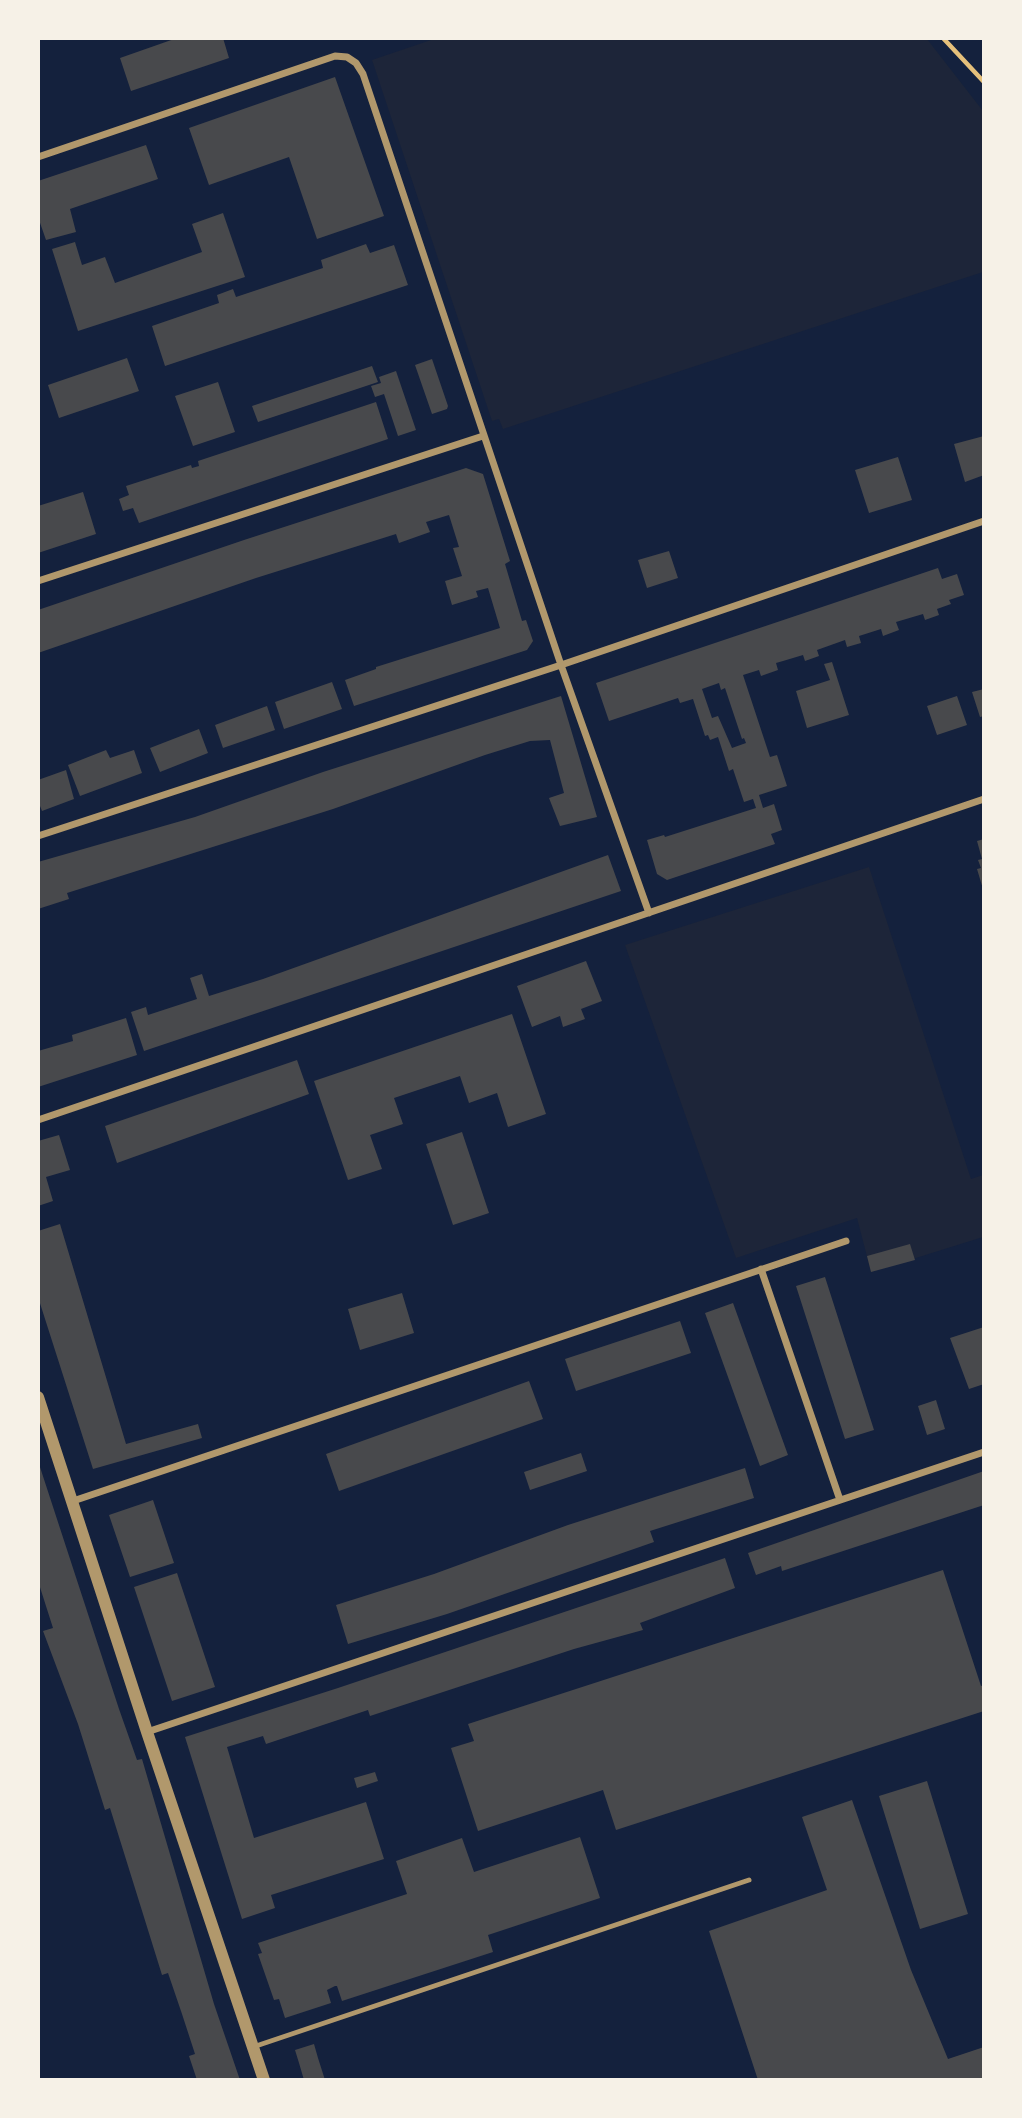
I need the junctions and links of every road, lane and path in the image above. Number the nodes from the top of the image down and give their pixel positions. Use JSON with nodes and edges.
{"nodes":[{"id":1,"x":943,"y":38,"type":"edge"},
{"id":2,"x":984,"y":82,"type":"edge"},
{"id":3,"x":38,"y":156,"type":"edge"},
{"id":4,"x":483,"y":436,"type":"junction"},
{"id":5,"x":984,"y":521,"type":"edge"},
{"id":6,"x":38,"y":582,"type":"edge"},
{"id":7,"x":561,"y":665,"type":"junction"},
{"id":8,"x":984,"y":799,"type":"edge"},
{"id":9,"x":38,"y":836,"type":"edge"},
{"id":10,"x":649,"y":913,"type":"junction"},
{"id":11,"x":38,"y":1120,"type":"edge"},
{"id":12,"x":846,"y":1241,"type":"dead end"},
{"id":13,"x":761,"y":1269,"type":"junction"},
{"id":14,"x":38,"y":1397,"type":"edge"},
{"id":15,"x":984,"y":1452,"type":"edge"},
{"id":16,"x":840,"y":1500,"type":"junction"},
{"id":17,"x":73,"y":1501,"type":"junction"},
{"id":18,"x":147,"y":1732,"type":"junction"},
{"id":19,"x":749,"y":1881,"type":"dead end"},
{"id":20,"x":253,"y":2047,"type":"junction"},
{"id":21,"x":264,"y":2080,"type":"edge"}],
"edges":[{"from":1,"to":2,"type":"path"},
{"from":3,"to":4,"type":"street"},
{"from":4,"to":6,"type":"street"},
{"from":4,"to":7,"type":"street"},
{"from":5,"to":7,"type":"street"},
{"from":7,"to":9,"type":"street"},
{"from":7,"to":10,"type":"street"},
{"from":8,"to":10,"type":"street"},
{"from":10,"to":11,"type":"street"},
{"from":12,"to":13,"type":"street"},
{"from":13,"to":16,"type":"street"},
{"from":13,"to":17,"type":"street"},
{"from":14,"to":17,"type":"street"},
{"from":15,"to":16,"type":"street"},
{"from":16,"to":18,"type":"street"},
{"from":17,"to":18,"type":"street"},
{"from":18,"to":20,"type":"street"},
{"from":19,"to":20,"type":"lane"},
{"from":20,"to":21,"type":"street"}]}
